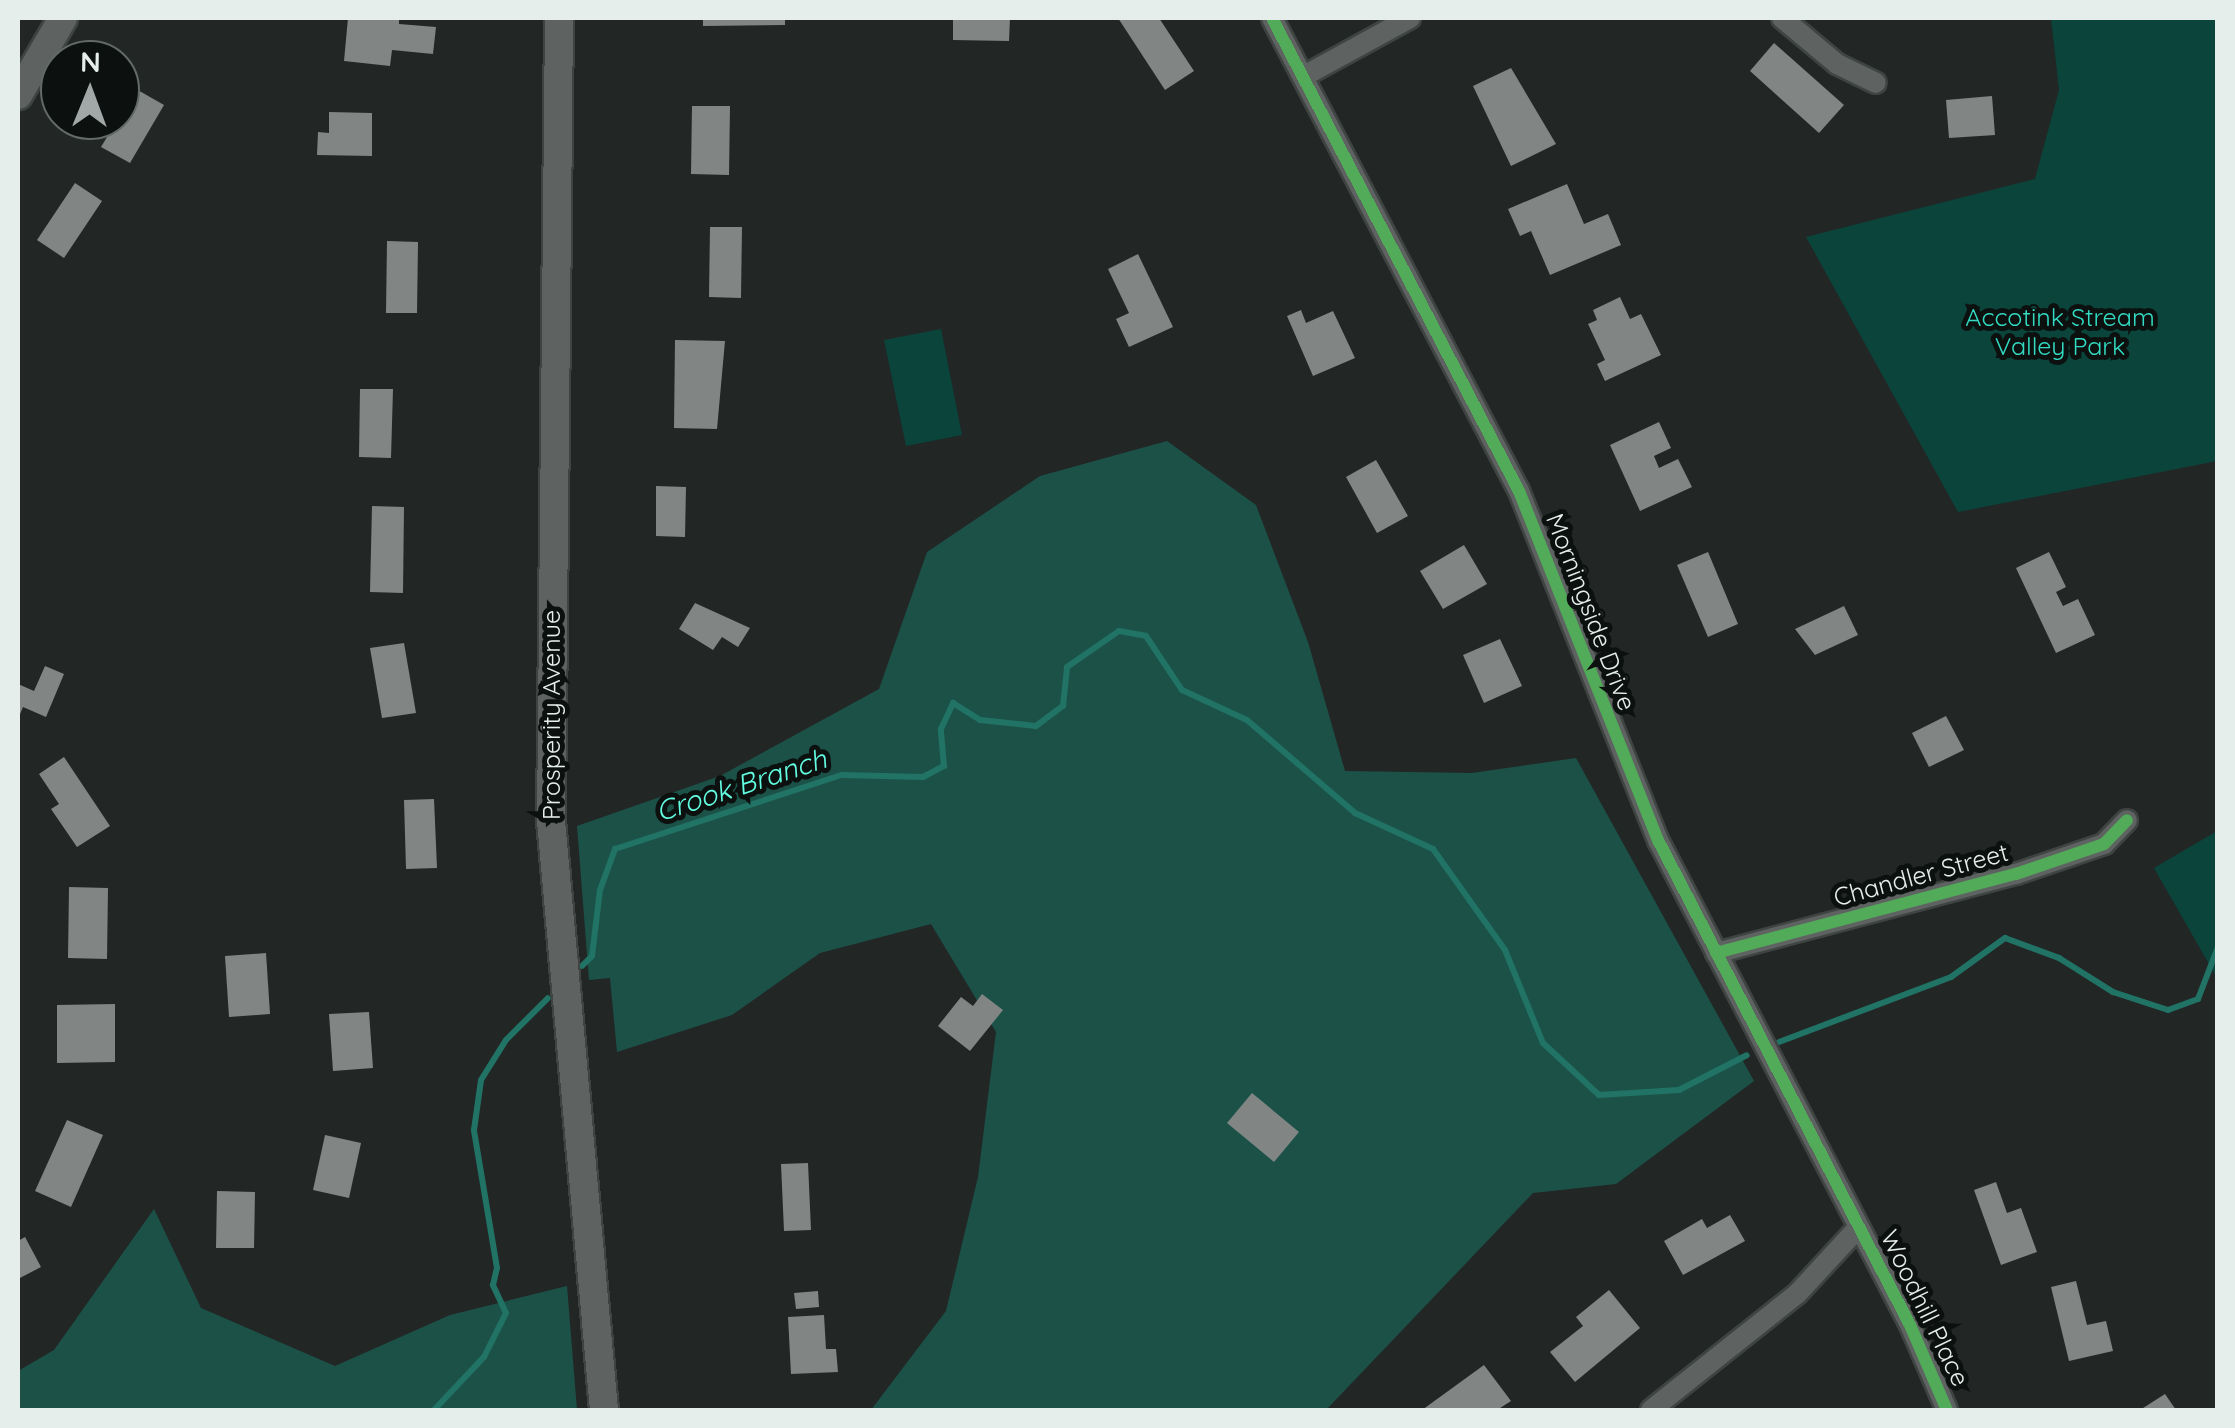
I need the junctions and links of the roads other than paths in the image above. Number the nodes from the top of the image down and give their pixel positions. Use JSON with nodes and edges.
{"nodes":[{"id":1,"x":62,"y":18,"type":"edge"},
{"id":2,"x":559,"y":18,"type":"edge"},
{"id":3,"x":1272,"y":18,"type":"edge"},
{"id":4,"x":1410,"y":18,"type":"edge"},
{"id":5,"x":1782,"y":18,"type":"edge"},
{"id":6,"x":1304,"y":76,"type":"junction"},
{"id":7,"x":1876,"y":83,"type":"dead end"},
{"id":8,"x":18,"y":95,"type":"edge"},
{"id":9,"x":2127,"y":820,"type":"dead end"},
{"id":10,"x":1716,"y":954,"type":"junction"},
{"id":11,"x":1858,"y":1228,"type":"junction"},
{"id":12,"x":604,"y":1410,"type":"edge"},
{"id":13,"x":1652,"y":1410,"type":"edge"},
{"id":14,"x":1947,"y":1410,"type":"edge"}],
"edges":[{"from":1,"to":8,"type":"main road"},
{"from":2,"to":12,"type":"main road","name":"Prosperity Avenue"},
{"from":3,"to":6,"type":"street","name":"Morningside Drive"},
{"from":4,"to":6,"type":"street"},
{"from":5,"to":7,"type":"street"},
{"from":6,"to":10,"type":"street","name":"Morningside Drive"},
{"from":9,"to":10,"type":"street","name":"Chandler Street"},
{"from":10,"to":11,"type":"street","name":"Morningside Drive"},
{"from":11,"to":13,"type":"street"},
{"from":11,"to":14,"type":"street","name":"Woodhill Place"}]}
